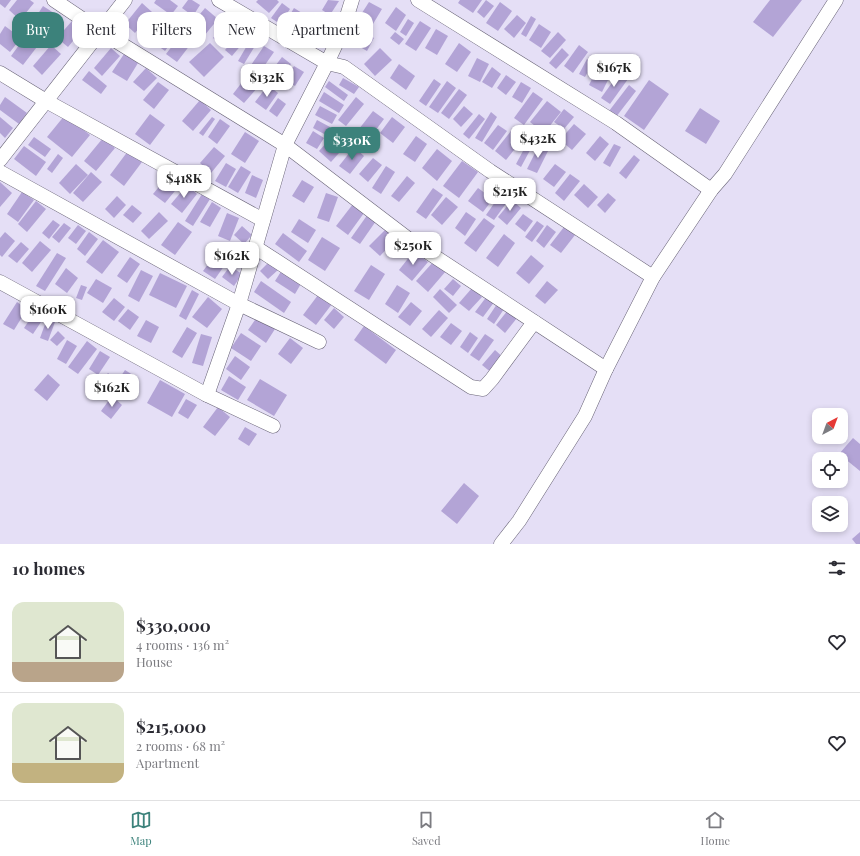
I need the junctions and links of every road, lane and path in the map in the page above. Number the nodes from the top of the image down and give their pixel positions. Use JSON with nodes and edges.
{"nodes":[{"id":1,"x":54,"y":0,"type":"edge"},
{"id":2,"x":124,"y":0,"type":"edge"},
{"id":3,"x":219,"y":0,"type":"edge"},
{"id":4,"x":352,"y":0,"type":"edge"},
{"id":5,"x":418,"y":0,"type":"edge"},
{"id":6,"x":836,"y":0,"type":"edge"},
{"id":7,"x":72,"y":12,"type":"edge"},
{"id":8,"x":115,"y":12,"type":"edge"},
{"id":9,"x":87,"y":48,"type":"edge"},
{"id":10,"x":127,"y":48,"type":"edge"},
{"id":11,"x":327,"y":63,"type":"junction"},
{"id":12,"x":0,"y":73,"type":"edge"},
{"id":13,"x":46,"y":101,"type":"junction"},
{"id":14,"x":284,"y":145,"type":"junction"},
{"id":15,"x":0,"y":160,"type":"edge"},
{"id":16,"x":0,"y":172,"type":"edge"},
{"id":17,"x":711,"y":190,"type":"junction"},
{"id":18,"x":263,"y":220,"type":"junction"},
{"id":19,"x":255,"y":247,"type":"junction"},
{"id":20,"x":653,"y":277,"type":"junction"},
{"id":21,"x":0,"y":282,"type":"edge"},
{"id":22,"x":239,"y":304,"type":"junction"},
{"id":23,"x":534,"y":322,"type":"junction"},
{"id":24,"x":319,"y":342,"type":"dead end"},
{"id":25,"x":606,"y":369,"type":"junction"},
{"id":26,"x":208,"y":395,"type":"junction"},
{"id":27,"x":272,"y":426,"type":"dead end"},
{"id":28,"x":501,"y":544,"type":"edge"}],
"edges":[{"from":1,"to":7,"type":"street"},
{"from":2,"to":8,"type":"street"},
{"from":3,"to":11,"type":"street"},
{"from":4,"to":11,"type":"street"},
{"from":5,"to":17,"type":"street"},
{"from":6,"to":17,"type":"street"},
{"from":9,"to":13,"type":"street"},
{"from":10,"to":14,"type":"street"},
{"from":11,"to":14,"type":"street"},
{"from":11,"to":20,"type":"street"},
{"from":12,"to":13,"type":"street"},
{"from":13,"to":15,"type":"street"},
{"from":13,"to":18,"type":"street"},
{"from":14,"to":18,"type":"street"},
{"from":14,"to":23,"type":"street"},
{"from":16,"to":22,"type":"street"},
{"from":17,"to":20,"type":"street"},
{"from":18,"to":19,"type":"street"},
{"from":19,"to":22,"type":"street"},
{"from":19,"to":23,"type":"street"},
{"from":20,"to":25,"type":"street"},
{"from":21,"to":26,"type":"street"},
{"from":22,"to":24,"type":"street"},
{"from":22,"to":26,"type":"street"},
{"from":23,"to":25,"type":"street"},
{"from":25,"to":28,"type":"street"},
{"from":26,"to":27,"type":"street"}]}
